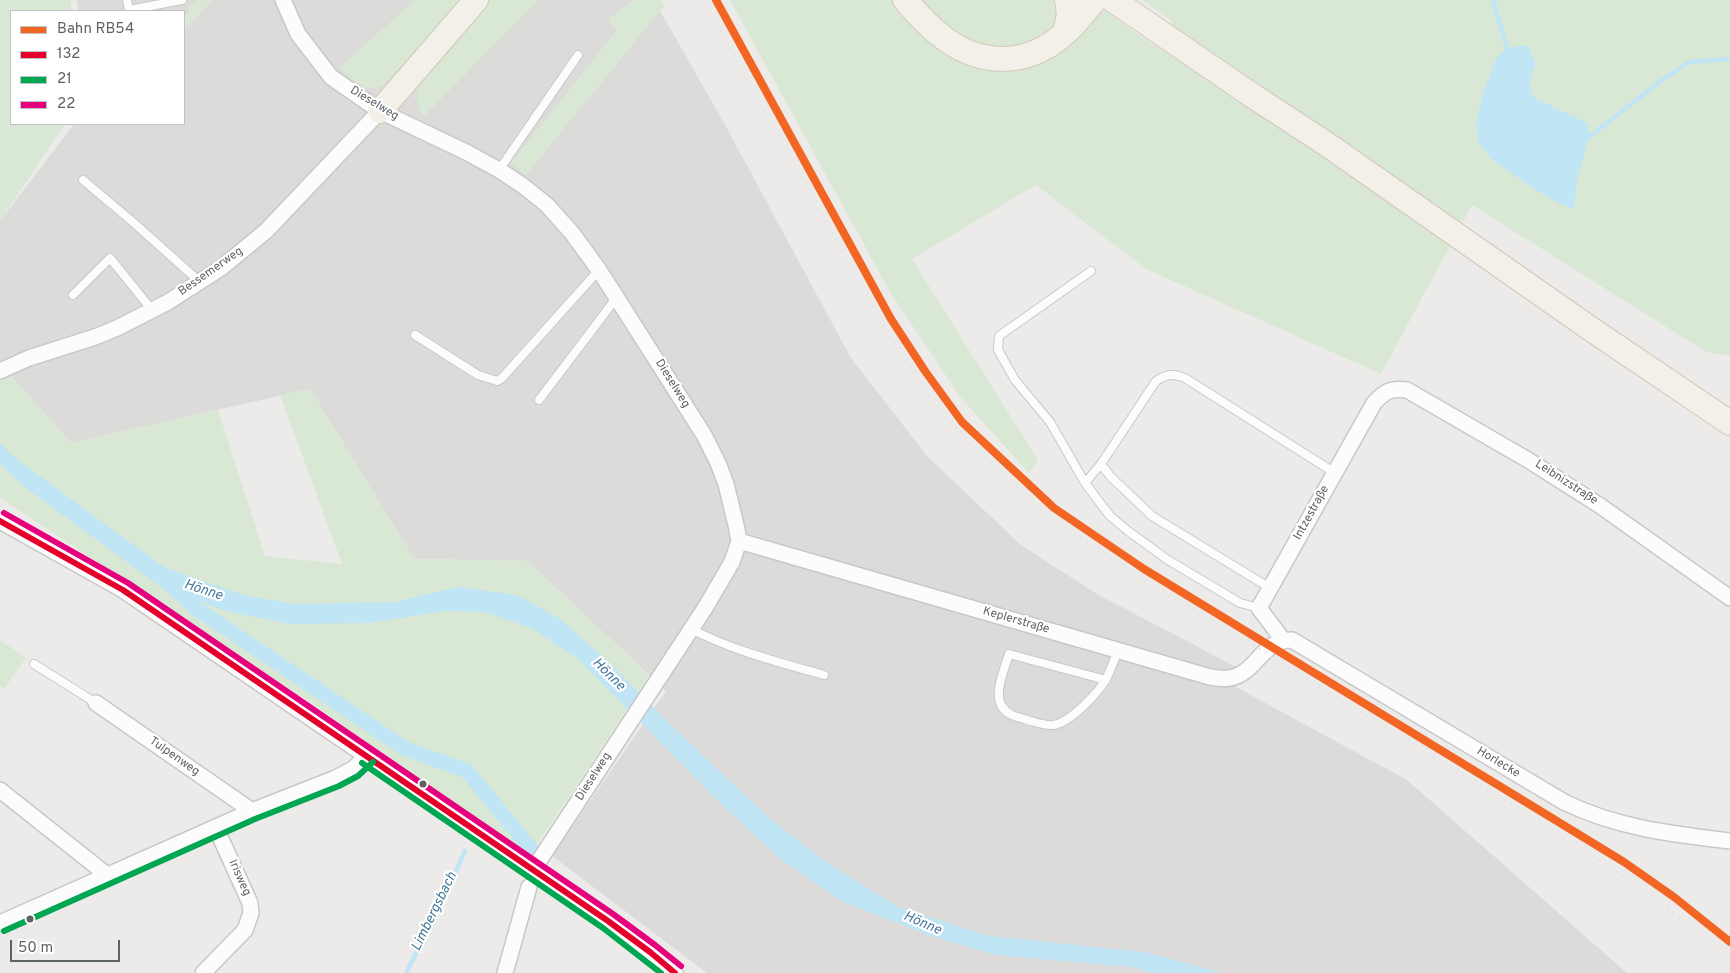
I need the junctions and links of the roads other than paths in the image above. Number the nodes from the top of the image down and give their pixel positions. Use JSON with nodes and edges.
{"nodes":[{"id":1,"x":128,"y":0,"type":"edge"},
{"id":2,"x":182,"y":0,"type":"edge"},
{"id":3,"x":283,"y":0,"type":"edge"},
{"id":4,"x":476,"y":0,"type":"edge"},
{"id":5,"x":905,"y":0,"type":"edge"},
{"id":6,"x":1067,"y":0,"type":"edge"},
{"id":7,"x":1095,"y":0,"type":"edge"},
{"id":8,"x":1113,"y":0,"type":"edge"},
{"id":9,"x":1065,"y":33,"type":"junction"},
{"id":10,"x":578,"y":55,"type":"dead end"},
{"id":11,"x":380,"y":110,"type":"junction"},
{"id":12,"x":499,"y":170,"type":"junction"},
{"id":13,"x":82,"y":180,"type":"dead end"},
{"id":14,"x":599,"y":270,"type":"junction"},
{"id":15,"x":1092,"y":271,"type":"dead end"},
{"id":16,"x":200,"y":282,"type":"junction"},
{"id":17,"x":73,"y":295,"type":"dead end"},
{"id":18,"x":617,"y":297,"type":"junction"},
{"id":19,"x":152,"y":310,"type":"junction"},
{"id":20,"x":415,"y":335,"type":"dead end"},
{"id":21,"x":0,"y":371,"type":"edge"},
{"id":22,"x":1391,"y":390,"type":"joint"},
{"id":23,"x":539,"y":400,"type":"dead end"},
{"id":24,"x":1730,"y":422,"type":"edge"},
{"id":25,"x":1101,"y":464,"type":"junction"},
{"id":26,"x":1334,"y":473,"type":"junction"},
{"id":27,"x":1086,"y":483,"type":"junction"},
{"id":28,"x":0,"y":520,"type":"edge"},
{"id":29,"x":739,"y":541,"type":"junction"},
{"id":30,"x":1270,"y":588,"type":"junction"},
{"id":31,"x":1730,"y":598,"type":"edge"},
{"id":32,"x":1259,"y":608,"type":"junction"},
{"id":33,"x":691,"y":629,"type":"junction"},
{"id":34,"x":1283,"y":640,"type":"junction"},
{"id":35,"x":1118,"y":650,"type":"junction"},
{"id":36,"x":34,"y":664,"type":"dead end"},
{"id":37,"x":824,"y":675,"type":"dead end"},
{"id":38,"x":1106,"y":680,"type":"junction"},
{"id":39,"x":96,"y":704,"type":"joint"},
{"id":40,"x":367,"y":756,"type":"junction"},
{"id":41,"x":0,"y":790,"type":"edge"},
{"id":42,"x":252,"y":811,"type":"junction"},
{"id":43,"x":216,"y":828,"type":"junction"},
{"id":44,"x":1730,"y":841,"type":"edge"},
{"id":45,"x":533,"y":870,"type":"junction"},
{"id":46,"x":107,"y":875,"type":"junction"},
{"id":47,"x":529,"y":888,"type":"dead end"},
{"id":48,"x":0,"y":923,"type":"edge"},
{"id":49,"x":203,"y":973,"type":"edge"},
{"id":50,"x":505,"y":973,"type":"edge"},
{"id":51,"x":675,"y":973,"type":"edge"}],
"edges":[{"from":1,"to":2,"type":"lane"},
{"from":3,"to":11,"type":"street","name":"Dieselweg"},
{"from":4,"to":11,"type":"main road"},
{"from":5,"to":9,"type":"main road"},
{"from":6,"to":9,"type":"main road"},
{"from":7,"to":9,"type":"main road"},
{"from":8,"to":24,"type":"main road"},
{"from":10,"to":12,"type":"lane"},
{"from":11,"to":12,"type":"street","name":"Dieselweg"},
{"from":11,"to":16,"type":"street","name":"Bessemerweg"},
{"from":12,"to":14,"type":"street","name":"Dieselweg"},
{"from":13,"to":16,"type":"lane"},
{"from":14,"to":18,"type":"street","name":"Dieselweg"},
{"from":14,"to":20,"type":"lane"},
{"from":15,"to":27,"type":"lane"},
{"from":16,"to":19,"type":"street","name":"Bessemerweg"},
{"from":17,"to":19,"type":"lane"},
{"from":18,"to":23,"type":"lane"},
{"from":18,"to":29,"type":"street","name":"Dieselweg"},
{"from":19,"to":21,"type":"street","name":"Bessemerweg"},
{"from":22,"to":26,"type":"street","name":"Intzestraße"},
{"from":22,"to":31,"type":"street","name":"Leibnizstraße"},
{"from":25,"to":26,"type":"lane"},
{"from":25,"to":27,"type":"lane"},
{"from":25,"to":30,"type":"lane"},
{"from":26,"to":30,"type":"street","name":"Intzestraße"},
{"from":27,"to":32,"type":"lane"},
{"from":28,"to":40,"type":"street"},
{"from":29,"to":33,"type":"street","name":"Dieselweg"},
{"from":29,"to":35,"type":"street","name":"Keplerstraße"},
{"from":30,"to":32,"type":"street","name":"Intzestraße"},
{"from":32,"to":34,"type":"street"},
{"from":33,"to":37,"type":"lane"},
{"from":33,"to":45,"type":"street","name":"Dieselweg"},
{"from":34,"to":35,"type":"street","name":"Keplerstraße"},
{"from":34,"to":44,"type":"street","name":"Horlecke"},
{"from":35,"to":38,"type":"lane"},
{"from":36,"to":39,"type":"lane"},
{"from":38,"to":38,"type":"lane"},
{"from":39,"to":42,"type":"street","name":"Tulpenweg"},
{"from":40,"to":42,"type":"street"},
{"from":40,"to":45,"type":"street"},
{"from":41,"to":46,"type":"street"},
{"from":42,"to":43,"type":"street"},
{"from":43,"to":46,"type":"street"},
{"from":43,"to":49,"type":"street","name":"Irisweg"},
{"from":45,"to":51,"type":"street"},
{"from":46,"to":48,"type":"street"},
{"from":47,"to":50,"type":"street"}]}
